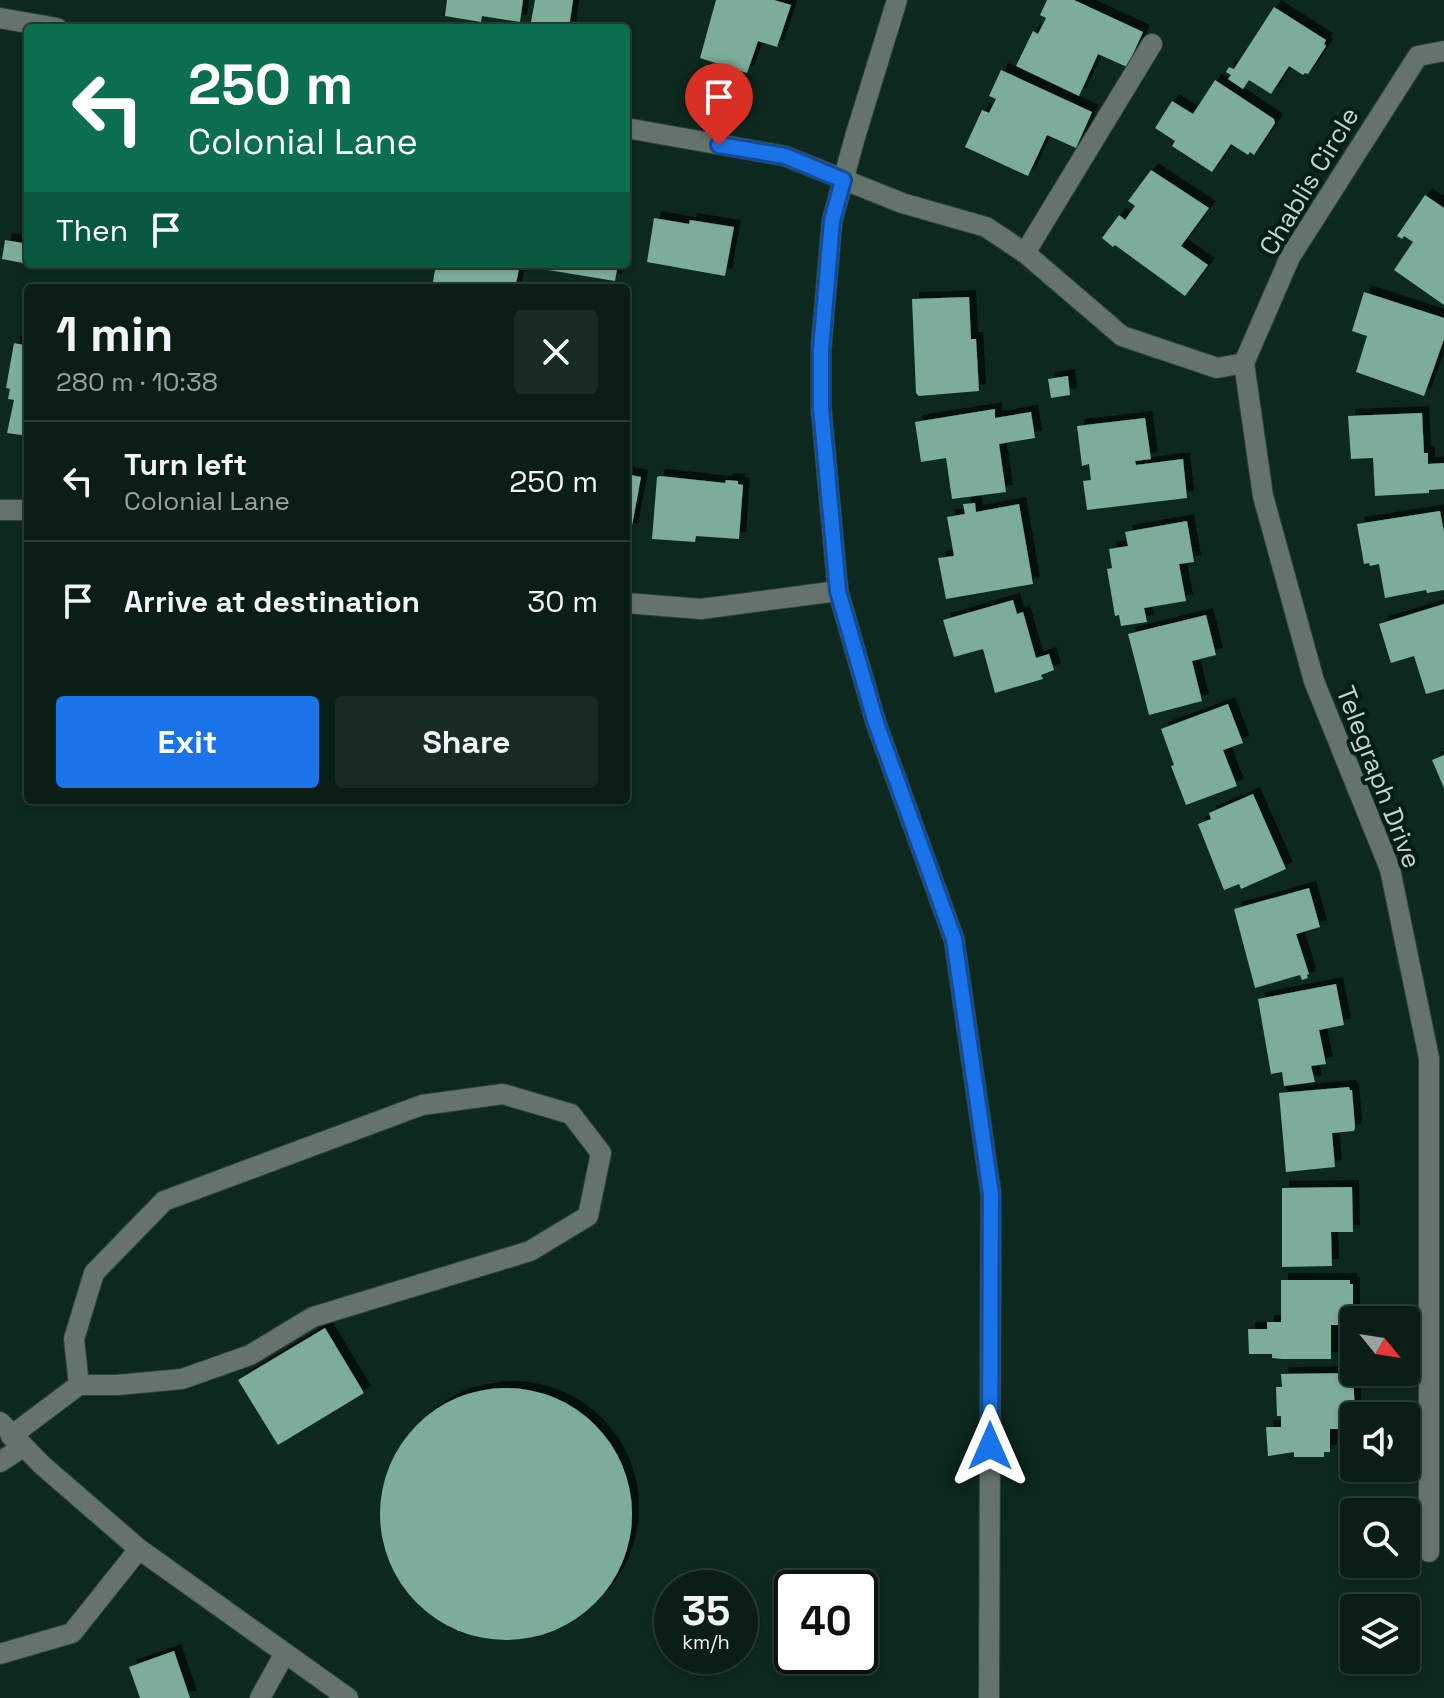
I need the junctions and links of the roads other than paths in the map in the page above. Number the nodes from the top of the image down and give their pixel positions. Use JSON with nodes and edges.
{"nodes":[{"id":1,"x":897,"y":0,"type":"edge"},
{"id":2,"x":0,"y":18,"type":"edge"},
{"id":3,"x":34,"y":24,"type":"edge"},
{"id":4,"x":1152,"y":44,"type":"dead end"},
{"id":5,"x":1444,"y":51,"type":"edge"},
{"id":6,"x":630,"y":129,"type":"edge"},
{"id":7,"x":843,"y":180,"type":"junction"},
{"id":8,"x":1025,"y":253,"type":"junction"},
{"id":9,"x":1244,"y":363,"type":"junction"},
{"id":10,"x":0,"y":510,"type":"edge"},
{"id":11,"x":24,"y":510,"type":"edge"},
{"id":12,"x":838,"y":591,"type":"junction"},
{"id":13,"x":630,"y":603,"type":"edge"},
{"id":14,"x":79,"y":1385,"type":"junction"},
{"id":15,"x":11,"y":1435,"type":"edge"},
{"id":16,"x":0,"y":1462,"type":"edge"},
{"id":17,"x":139,"y":1549,"type":"junction"},
{"id":18,"x":1429,"y":1552,"type":"dead end"},
{"id":19,"x":285,"y":1653,"type":"junction"},
{"id":20,"x":0,"y":1654,"type":"edge"},
{"id":21,"x":260,"y":1698,"type":"edge"},
{"id":22,"x":348,"y":1698,"type":"edge"},
{"id":23,"x":989,"y":1698,"type":"edge"}],
"edges":[{"from":1,"to":7,"type":"street"},
{"from":2,"to":3,"type":"street"},
{"from":4,"to":8,"type":"street"},
{"from":5,"to":9,"type":"street","name":"Chablis Circle"},
{"from":6,"to":7,"type":"street"},
{"from":7,"to":8,"type":"street"},
{"from":7,"to":12,"type":"street"},
{"from":8,"to":9,"type":"street"},
{"from":9,"to":18,"type":"street","name":"Telegraph Drive"},
{"from":10,"to":11,"type":"street"},
{"from":12,"to":13,"type":"street"},
{"from":12,"to":23,"type":"street"},
{"from":14,"to":14,"type":"street"},
{"from":14,"to":15,"type":"street"},
{"from":15,"to":16,"type":"street"},
{"from":15,"to":17,"type":"street"},
{"from":17,"to":19,"type":"street"},
{"from":17,"to":20,"type":"street"},
{"from":19,"to":21,"type":"street"},
{"from":19,"to":22,"type":"street"}]}
